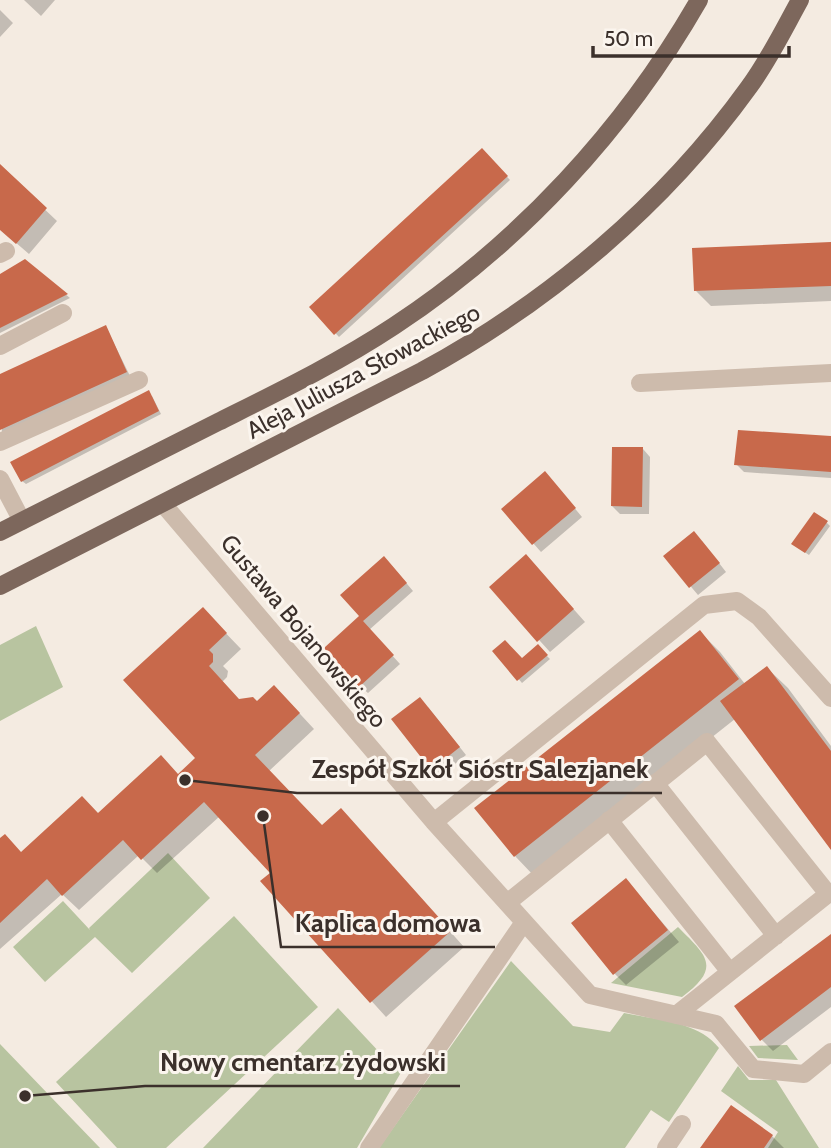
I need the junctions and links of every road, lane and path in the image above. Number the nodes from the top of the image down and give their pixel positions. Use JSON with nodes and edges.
{"nodes":[{"id":1,"x":699,"y":0,"type":"edge"},
{"id":2,"x":800,"y":0,"type":"edge"},
{"id":3,"x":63,"y":313,"type":"dead end"},
{"id":4,"x":0,"y":346,"type":"edge"},
{"id":5,"x":831,"y":373,"type":"edge"},
{"id":6,"x":139,"y":380,"type":"dead end"},
{"id":7,"x":640,"y":383,"type":"dead end"},
{"id":8,"x":0,"y":442,"type":"edge"},
{"id":9,"x":0,"y":479,"type":"edge"},
{"id":10,"x":163,"y":504,"type":"junction"},
{"id":11,"x":22,"y":521,"type":"junction"},
{"id":12,"x":0,"y":532,"type":"edge"},
{"id":13,"x":0,"y":586,"type":"edge"},
{"id":14,"x":831,"y":698,"type":"edge"},
{"id":15,"x":655,"y":783,"type":"junction"},
{"id":16,"x":609,"y":820,"type":"junction"},
{"id":17,"x":434,"y":822,"type":"junction"},
{"id":18,"x":507,"y":902,"type":"junction"},
{"id":19,"x":524,"y":922,"type":"junction"},
{"id":20,"x":776,"y":936,"type":"junction"},
{"id":21,"x":730,"y":972,"type":"junction"},
{"id":22,"x":676,"y":1015,"type":"junction"},
{"id":23,"x":831,"y":1052,"type":"edge"},
{"id":24,"x":682,"y":1124,"type":"dead end"},
{"id":25,"x":369,"y":1148,"type":"edge"},
{"id":26,"x":666,"y":1148,"type":"edge"}],
"edges":[{"from":1,"to":11,"type":"main road","name":"Aleja Juliusza Słowackiego"},
{"from":2,"to":10,"type":"main road","name":"Aleja Juliusza Słowackiego"},
{"from":3,"to":4,"type":"street"},
{"from":5,"to":7,"type":"street"},
{"from":6,"to":8,"type":"street"},
{"from":9,"to":11,"type":"street"},
{"from":10,"to":13,"type":"main road","name":"Aleja Juliusza Słowackiego"},
{"from":10,"to":17,"type":"street","name":"Gustawa Bojanowskiego"},
{"from":11,"to":12,"type":"main road","name":"Aleja Juliusza Słowackiego"},
{"from":14,"to":17,"type":"street"},
{"from":15,"to":16,"type":"street"},
{"from":15,"to":20,"type":"street"},
{"from":15,"to":20,"type":"street"},
{"from":16,"to":18,"type":"street"},
{"from":16,"to":21,"type":"street"},
{"from":17,"to":18,"type":"street","name":"Gustawa Bojanowskiego"},
{"from":18,"to":19,"type":"street","name":"Gustawa Bojanowskiego"},
{"from":19,"to":22,"type":"street","name":"Gustawa Bojanowskiego"},
{"from":19,"to":25,"type":"street"},
{"from":20,"to":21,"type":"street"},
{"from":21,"to":22,"type":"street"},
{"from":22,"to":23,"type":"street","name":"Gustawa Bojanowskiego"},
{"from":24,"to":26,"type":"street"}]}
